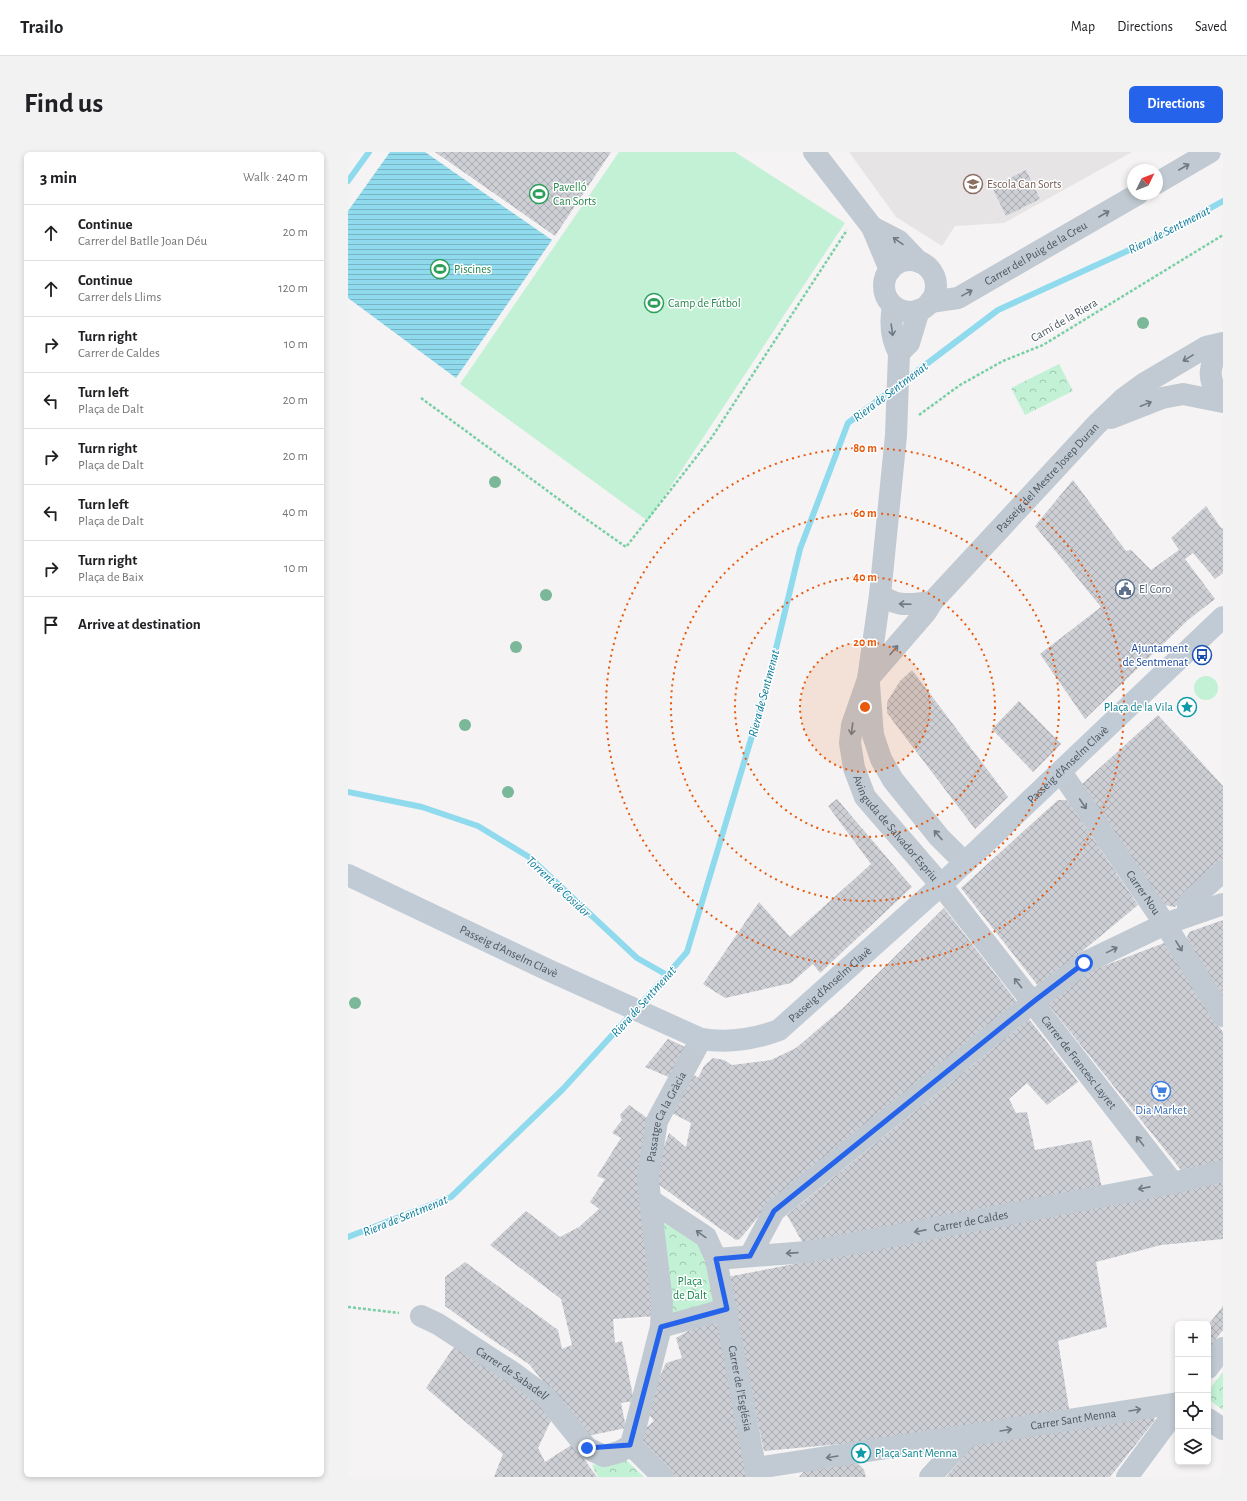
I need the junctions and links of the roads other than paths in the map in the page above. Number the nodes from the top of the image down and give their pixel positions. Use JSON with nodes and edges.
{"nodes":[{"id":1,"x":814,"y":152,"type":"edge"},
{"id":2,"x":1210,"y":152,"type":"edge"},
{"id":3,"x":1163,"y":179,"type":"edge"},
{"id":4,"x":1128,"y":200,"type":"edge"},
{"id":5,"x":866,"y":219,"type":"junction"},
{"id":6,"x":918,"y":262,"type":"junction"},
{"id":7,"x":890,"y":270,"type":"junction"},
{"id":8,"x":893,"y":306,"type":"junction"},
{"id":9,"x":924,"y":306,"type":"junction"},
{"id":10,"x":1222,"y":344,"type":"edge"},
{"id":11,"x":899,"y":353,"type":"junction"},
{"id":12,"x":1223,"y":398,"type":"edge"},
{"id":13,"x":1223,"y":402,"type":"edge"},
{"id":14,"x":1097,"y":424,"type":"junction"},
{"id":15,"x":880,"y":595,"type":"junction"},
{"id":16,"x":932,"y":602,"type":"junction"},
{"id":17,"x":1223,"y":617,"type":"edge"},
{"id":18,"x":868,"y":679,"type":"junction"},
{"id":19,"x":881,"y":759,"type":"junction"},
{"id":20,"x":854,"y":768,"type":"junction"},
{"id":21,"x":1061,"y":772,"type":"junction"},
{"id":22,"x":965,"y":863,"type":"junction"},
{"id":23,"x":1223,"y":871,"type":"edge"},
{"id":24,"x":348,"y":875,"type":"edge"},
{"id":25,"x":941,"y":885,"type":"junction"},
{"id":26,"x":1223,"y":904,"type":"edge"},
{"id":27,"x":1188,"y":916,"type":"junction"},
{"id":28,"x":1165,"y":924,"type":"junction"},
{"id":29,"x":1033,"y":1002,"type":"junction"},
{"id":30,"x":1223,"y":1016,"type":"edge"},
{"id":31,"x":701,"y":1039,"type":"junction"},
{"id":32,"x":1223,"y":1171,"type":"edge"},
{"id":33,"x":1173,"y":1183,"type":"junction"},
{"id":34,"x":650,"y":1200,"type":"junction"},
{"id":35,"x":750,"y":1256,"type":"junction"},
{"id":36,"x":716,"y":1259,"type":"junction"},
{"id":37,"x":727,"y":1309,"type":"junction"},
{"id":38,"x":422,"y":1316,"type":"road end"},
{"id":39,"x":661,"y":1327,"type":"junction"},
{"id":40,"x":1223,"y":1348,"type":"edge"},
{"id":41,"x":1211,"y":1364,"type":"edge"},
{"id":42,"x":1175,"y":1403,"type":"edge"},
{"id":43,"x":1175,"y":1412,"type":"edge"},
{"id":44,"x":1211,"y":1421,"type":"edge"},
{"id":45,"x":1223,"y":1429,"type":"edge"},
{"id":46,"x":968,"y":1436,"type":"junction"},
{"id":47,"x":630,"y":1445,"type":"junction"},
{"id":48,"x":757,"y":1473,"type":"edge"},
{"id":49,"x":663,"y":1477,"type":"edge"},
{"id":50,"x":930,"y":1477,"type":"edge"},
{"id":51,"x":1127,"y":1477,"type":"edge"}],
"edges":[{"from":1,"to":5,"type":"street"},
{"from":3,"to":2,"type":"street","one_way":true},
{"from":9,"to":4,"type":"street","name":"Carrer del Puig de la Creu","one_way":true},
{"from":6,"to":5,"type":"street","one_way":true},
{"from":5,"to":7,"type":"street"},
{"from":6,"to":7,"type":"street"},
{"from":6,"to":9,"type":"street"},
{"from":7,"to":8,"type":"street"},
{"from":8,"to":9,"type":"street"},
{"from":8,"to":11,"type":"street","name":"Avinguda de Salvador Espriu","one_way":true},
{"from":9,"to":11,"type":"street"},
{"from":10,"to":12,"type":"street"},
{"from":10,"to":14,"type":"street","name":"Passeig del Mestre Josep Duran","one_way":true},
{"from":11,"to":15,"type":"street","name":"Avinguda de Salvador Espriu"},
{"from":14,"to":13,"type":"street","one_way":true},
{"from":14,"to":16,"type":"street","name":"Passeig del Mestre Josep Duran"},
{"from":16,"to":15,"type":"street","one_way":true},
{"from":15,"to":18,"type":"street","name":"Avinguda de Salvador Espriu"},
{"from":18,"to":16,"type":"street","name":"Passeig del Mestre Josep Duran","one_way":true},
{"from":17,"to":21,"type":"street","name":"Passeig d'Anselm Clavè"},
{"from":18,"to":19,"type":"street","name":"Avinguda de Salvador Espriu"},
{"from":18,"to":20,"type":"street","name":"Avinguda de Salvador Espriu","one_way":true},
{"from":19,"to":20,"type":"street","name":"Avinguda de Salvador Espriu"},
{"from":22,"to":19,"type":"street","name":"Avinguda de Salvador Espriu","one_way":true},
{"from":20,"to":25,"type":"street","name":"Avinguda de Salvador Espriu"},
{"from":21,"to":22,"type":"street","name":"Passeig d'Anselm Clavè"},
{"from":21,"to":28,"type":"street","name":"Carrer Nou","one_way":true},
{"from":22,"to":25,"type":"street","name":"Passeig d'Anselm Clavè"},
{"from":23,"to":27,"type":"street"},
{"from":24,"to":31,"type":"street","name":"Passeig d'Anselm Clavè"},
{"from":29,"to":25,"type":"street","name":"Carrer de Francesc Layret","one_way":true},
{"from":25,"to":31,"type":"street","name":"Passeig d'Anselm Clavè"},
{"from":26,"to":27,"type":"street"},
{"from":27,"to":28,"type":"street"},
{"from":29,"to":28,"type":"street","one_way":true},
{"from":28,"to":30,"type":"street","name":"Carrer Nou","one_way":true},
{"from":33,"to":29,"type":"street","name":"Carrer de Francesc Layret","one_way":true},
{"from":29,"to":35,"type":"street"},
{"from":31,"to":34,"type":"street","name":"Passatge Ca la Gràcia"},
{"from":32,"to":33,"type":"street","name":"Carrer de Caldes"},
{"from":33,"to":35,"type":"street","name":"Carrer de Caldes","one_way":true},
{"from":36,"to":34,"type":"street","one_way":true},
{"from":34,"to":39,"type":"street"},
{"from":35,"to":36,"type":"street","name":"Carrer de Caldes"},
{"from":36,"to":37,"type":"street"},
{"from":37,"to":39,"type":"street"},
{"from":37,"to":48,"type":"street","name":"Carrer de l'Església"},
{"from":38,"to":47,"type":"street","name":"Carrer de Sabadell"},
{"from":39,"to":47,"type":"street"},
{"from":40,"to":41,"type":"street"},
{"from":46,"to":42,"type":"street","name":"Carrer Sant Menna","one_way":true},
{"from":43,"to":51,"type":"street"},
{"from":44,"to":45,"type":"street"},
{"from":46,"to":48,"type":"street","one_way":true},
{"from":46,"to":50,"type":"street"},
{"from":47,"to":49,"type":"street"}]}
